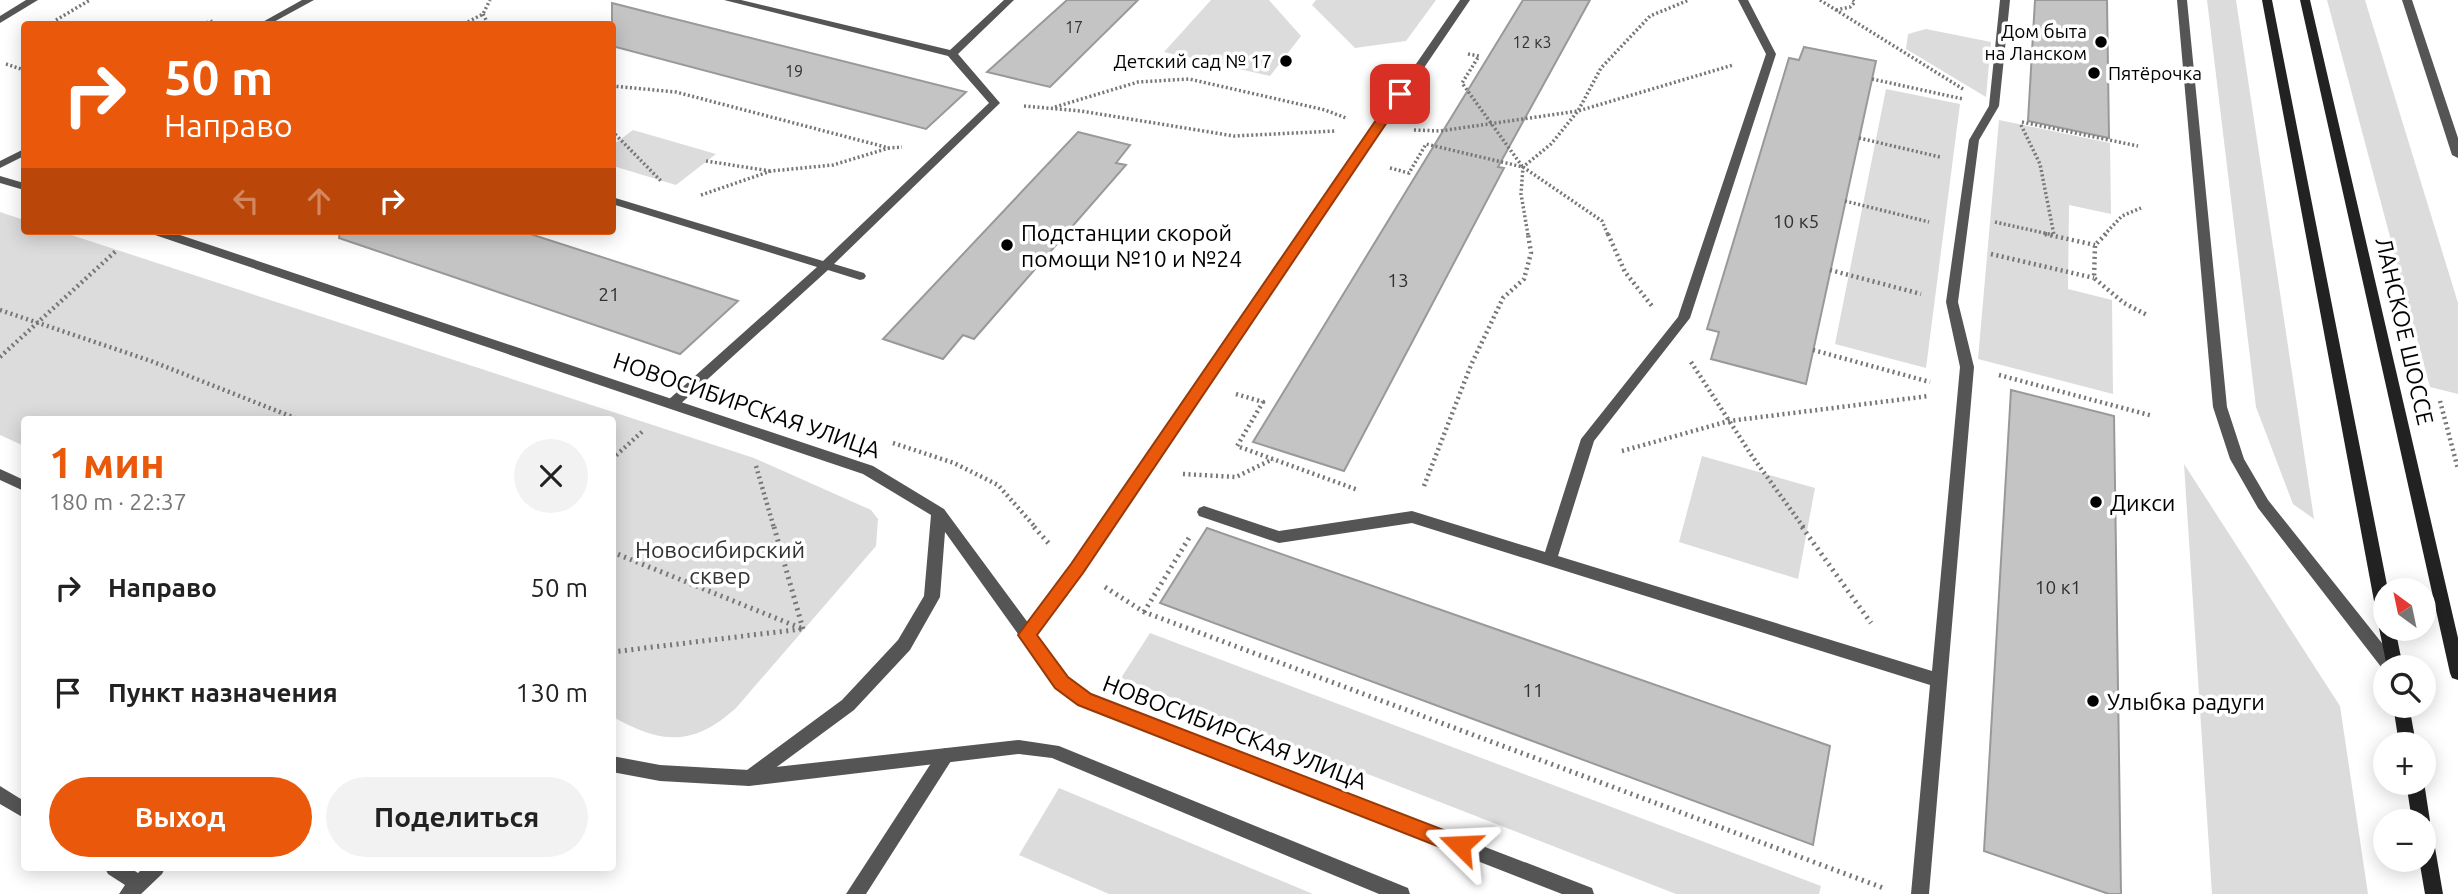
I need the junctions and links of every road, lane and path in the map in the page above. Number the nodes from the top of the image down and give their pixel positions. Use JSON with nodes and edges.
{"nodes":[{"id":1,"x":33,"y":0,"type":"edge"},
{"id":2,"x":90,"y":0,"type":"edge"},
{"id":3,"x":309,"y":0,"type":"edge"},
{"id":4,"x":490,"y":0,"type":"edge"},
{"id":5,"x":729,"y":0,"type":"edge"},
{"id":6,"x":1009,"y":0,"type":"edge"},
{"id":7,"x":1465,"y":0,"type":"edge"},
{"id":8,"x":1689,"y":0,"type":"edge"},
{"id":9,"x":1743,"y":0,"type":"edge"},
{"id":10,"x":1811,"y":0,"type":"edge"},
{"id":11,"x":1853,"y":0,"type":"edge"},
{"id":12,"x":2005,"y":0,"type":"edge"},
{"id":13,"x":2182,"y":0,"type":"edge"},
{"id":14,"x":2267,"y":0,"type":"edge"},
{"id":15,"x":2305,"y":0,"type":"edge"},
{"id":16,"x":2407,"y":0,"type":"edge"},
{"id":17,"x":1822,"y":1,"type":"edge"},
{"id":18,"x":1836,"y":10,"type":"junction"},
{"id":19,"x":483,"y":14,"type":"junction"},
{"id":20,"x":0,"y":20,"type":"edge"},
{"id":21,"x":54,"y":21,"type":"edge"},
{"id":22,"x":270,"y":21,"type":"edge"},
{"id":23,"x":470,"y":21,"type":"edge"},
{"id":24,"x":486,"y":21,"type":"edge"},
{"id":25,"x":952,"y":54,"type":"junction"},
{"id":26,"x":1771,"y":54,"type":"junction"},
{"id":27,"x":1479,"y":56,"type":"dead end"},
{"id":28,"x":6,"y":64,"type":"dead end"},
{"id":29,"x":21,"y":69,"type":"edge"},
{"id":30,"x":1872,"y":79,"type":"dead end"},
{"id":31,"x":616,"y":86,"type":"edge"},
{"id":32,"x":1974,"y":102,"type":"junction"},
{"id":33,"x":995,"y":103,"type":"junction"},
{"id":34,"x":1994,"y":106,"type":"junction"},
{"id":35,"x":1050,"y":108,"type":"junction"},
{"id":36,"x":1578,"y":111,"type":"junction"},
{"id":37,"x":1491,"y":123,"type":"junction"},
{"id":38,"x":1376,"y":129,"type":"junction"},
{"id":39,"x":616,"y":135,"type":"edge"},
{"id":40,"x":1859,"y":138,"type":"dead end"},
{"id":41,"x":950,"y":146,"type":"junction"},
{"id":42,"x":2138,"y":146,"type":"dead end"},
{"id":43,"x":889,"y":148,"type":"junction"},
{"id":44,"x":21,"y":154,"type":"edge"},
{"id":45,"x":2458,"y":155,"type":"edge"},
{"id":46,"x":1356,"y":159,"type":"junction"},
{"id":47,"x":706,"y":161,"type":"dead end"},
{"id":48,"x":1970,"y":163,"type":"junction"},
{"id":49,"x":0,"y":165,"type":"edge"},
{"id":50,"x":1523,"y":167,"type":"junction"},
{"id":51,"x":771,"y":171,"type":"junction"},
{"id":52,"x":0,"y":179,"type":"edge"},
{"id":53,"x":21,"y":186,"type":"edge"},
{"id":54,"x":616,"y":201,"type":"edge"},
{"id":55,"x":1845,"y":201,"type":"dead end"},
{"id":56,"x":2141,"y":208,"type":"dead end"},
{"id":57,"x":649,"y":211,"type":"junction"},
{"id":58,"x":1964,"y":215,"type":"junction"},
{"id":59,"x":1962,"y":230,"type":"junction"},
{"id":60,"x":168,"y":235,"type":"edge"},
{"id":61,"x":2054,"y":235,"type":"junction"},
{"id":62,"x":2095,"y":244,"type":"junction"},
{"id":63,"x":1959,"y":246,"type":"junction"},
{"id":64,"x":117,"y":250,"type":"dead end"},
{"id":65,"x":825,"y":265,"type":"junction"},
{"id":66,"x":1830,"y":270,"type":"dead end"},
{"id":67,"x":860,"y":275,"type":"dead end"},
{"id":68,"x":2094,"y":278,"type":"junction"},
{"id":69,"x":1952,"y":302,"type":"junction"},
{"id":70,"x":0,"y":310,"type":"edge"},
{"id":71,"x":2147,"y":315,"type":"dead end"},
{"id":72,"x":41,"y":322,"type":"junction"},
{"id":73,"x":1672,"y":333,"type":"junction"},
{"id":74,"x":1813,"y":349,"type":"dead end"},
{"id":75,"x":0,"y":357,"type":"edge"},
{"id":76,"x":1967,"y":367,"type":"junction"},
{"id":77,"x":1203,"y":384,"type":"junction"},
{"id":78,"x":1965,"y":392,"type":"junction"},
{"id":79,"x":2440,"y":401,"type":"dead end"},
{"id":80,"x":672,"y":404,"type":"junction"},
{"id":81,"x":291,"y":416,"type":"edge"},
{"id":82,"x":2153,"y":416,"type":"dead end"},
{"id":83,"x":1729,"y":421,"type":"junction"},
{"id":84,"x":650,"y":425,"type":"dead end"},
{"id":85,"x":616,"y":455,"type":"edge"},
{"id":86,"x":754,"y":458,"type":"dead end"},
{"id":87,"x":1273,"y":458,"type":"junction"},
{"id":88,"x":1580,"y":462,"type":"junction"},
{"id":89,"x":954,"y":463,"type":"dead end"},
{"id":90,"x":2458,"y":468,"type":"edge"},
{"id":91,"x":1143,"y":470,"type":"junction"},
{"id":92,"x":0,"y":474,"type":"edge"},
{"id":93,"x":21,"y":484,"type":"edge"},
{"id":94,"x":1204,"y":512,"type":"joint"},
{"id":95,"x":939,"y":513,"type":"junction"},
{"id":96,"x":1412,"y":517,"type":"junction"},
{"id":97,"x":616,"y":554,"type":"edge"},
{"id":98,"x":1550,"y":559,"type":"junction"},
{"id":99,"x":1077,"y":568,"type":"junction"},
{"id":100,"x":2378,"y":578,"type":"edge"},
{"id":101,"x":1144,"y":612,"type":"junction"},
{"id":102,"x":803,"y":629,"type":"junction"},
{"id":103,"x":1027,"y":635,"type":"junction"},
{"id":104,"x":616,"y":652,"type":"edge"},
{"id":105,"x":2383,"y":655,"type":"edge"},
{"id":106,"x":1904,"y":669,"type":"junction"},
{"id":107,"x":2458,"y":673,"type":"edge"},
{"id":108,"x":1938,"y":680,"type":"junction"},
{"id":109,"x":945,"y":756,"type":"junction"},
{"id":110,"x":616,"y":765,"type":"edge"},
{"id":111,"x":749,"y":778,"type":"junction"},
{"id":112,"x":0,"y":794,"type":"edge"},
{"id":113,"x":21,"y":808,"type":"edge"},
{"id":114,"x":117,"y":871,"type":"edge"},
{"id":115,"x":153,"y":871,"type":"edge"},
{"id":116,"x":2430,"y":872,"type":"edge"},
{"id":117,"x":133,"y":889,"type":"edge"},
{"id":118,"x":855,"y":894,"type":"edge"},
{"id":119,"x":1401,"y":894,"type":"edge"},
{"id":120,"x":1585,"y":894,"type":"edge"},
{"id":121,"x":1900,"y":894,"type":"edge"},
{"id":122,"x":1920,"y":894,"type":"edge"},
{"id":123,"x":2434,"y":894,"type":"edge"}],
"edges":[{"from":1,"to":20,"type":"street"},
{"from":2,"to":21,"type":"path"},
{"from":3,"to":22,"type":"street"},
{"from":4,"to":19,"type":"path"},
{"from":5,"to":25,"type":"street"},
{"from":6,"to":25,"type":"street"},
{"from":7,"to":38,"type":"street"},
{"from":8,"to":36,"type":"path"},
{"from":9,"to":26,"type":"street"},
{"from":10,"to":17,"type":"path"},
{"from":11,"to":18,"type":"path"},
{"from":12,"to":34,"type":"street"},
{"from":13,"to":105,"type":"street"},
{"from":14,"to":100,"type":"main road"},
{"from":15,"to":107,"type":"main road","name":"ЛАНСКОЕ ШОССЕ"},
{"from":16,"to":45,"type":"street"},
{"from":17,"to":18,"type":"path"},
{"from":18,"to":32,"type":"path"},
{"from":19,"to":23,"type":"path"},
{"from":19,"to":24,"type":"path"},
{"from":25,"to":33,"type":"street"},
{"from":26,"to":36,"type":"path"},
{"from":26,"to":73,"type":"street"},
{"from":27,"to":37,"type":"path"},
{"from":28,"to":29,"type":"path"},
{"from":30,"to":32,"type":"path"},
{"from":31,"to":43,"type":"path"},
{"from":32,"to":34,"type":"path"},
{"from":33,"to":35,"type":"path"},
{"from":33,"to":41,"type":"street"},
{"from":34,"to":48,"type":"street"},
{"from":35,"to":38,"type":"path"},
{"from":35,"to":38,"type":"path"},
{"from":36,"to":37,"type":"path"},
{"from":36,"to":50,"type":"path"},
{"from":37,"to":38,"type":"path"},
{"from":37,"to":50,"type":"path"},
{"from":38,"to":46,"type":"street"},
{"from":39,"to":57,"type":"path"},
{"from":40,"to":48,"type":"path"},
{"from":41,"to":43,"type":"path"},
{"from":41,"to":65,"type":"street"},
{"from":42,"to":61,"type":"path"},
{"from":43,"to":51,"type":"path"},
{"from":44,"to":49,"type":"street"},
{"from":46,"to":50,"type":"path"},
{"from":46,"to":77,"type":"street"},
{"from":47,"to":51,"type":"path"},
{"from":48,"to":58,"type":"street"},
{"from":50,"to":73,"type":"path"},
{"from":50,"to":96,"type":"path"},
{"from":51,"to":57,"type":"path"},
{"from":52,"to":53,"type":"street"},
{"from":54,"to":57,"type":"street"},
{"from":55,"to":59,"type":"path"},
{"from":56,"to":62,"type":"path"},
{"from":57,"to":65,"type":"street"},
{"from":58,"to":59,"type":"street"},
{"from":58,"to":61,"type":"path"},
{"from":59,"to":63,"type":"street"},
{"from":60,"to":80,"type":"street","name":"НОВОСИБИРСКАЯ УЛИЦА"},
{"from":61,"to":62,"type":"path"},
{"from":62,"to":68,"type":"path"},
{"from":63,"to":68,"type":"path"},
{"from":63,"to":69,"type":"street"},
{"from":64,"to":72,"type":"path"},
{"from":65,"to":67,"type":"street"},
{"from":65,"to":80,"type":"street"},
{"from":66,"to":69,"type":"path"},
{"from":68,"to":71,"type":"path"},
{"from":69,"to":76,"type":"street"},
{"from":70,"to":72,"type":"path"},
{"from":72,"to":75,"type":"path"},
{"from":72,"to":81,"type":"path"},
{"from":73,"to":83,"type":"path"},
{"from":73,"to":88,"type":"street"},
{"from":74,"to":78,"type":"path"},
{"from":76,"to":78,"type":"street"},
{"from":76,"to":82,"type":"path"},
{"from":77,"to":87,"type":"path"},
{"from":77,"to":91,"type":"street"},
{"from":78,"to":83,"type":"path"},
{"from":78,"to":108,"type":"street"},
{"from":79,"to":90,"type":"path"},
{"from":80,"to":95,"type":"street","name":"НОВОСИБИРСКАЯ УЛИЦА"},
{"from":83,"to":88,"type":"path"},
{"from":83,"to":106,"type":"path"},
{"from":84,"to":85,"type":"path"},
{"from":86,"to":102,"type":"path"},
{"from":87,"to":91,"type":"path"},
{"from":87,"to":96,"type":"path"},
{"from":88,"to":98,"type":"street"},
{"from":89,"to":99,"type":"path"},
{"from":91,"to":99,"type":"street"},
{"from":92,"to":93,"type":"street"},
{"from":94,"to":96,"type":"street"},
{"from":94,"to":101,"type":"path"},
{"from":95,"to":103,"type":"street","name":"НОВОСИБИРСКАЯ УЛИЦА"},
{"from":95,"to":111,"type":"street"},
{"from":96,"to":98,"type":"street"},
{"from":97,"to":102,"type":"path"},
{"from":98,"to":106,"type":"street"},
{"from":99,"to":101,"type":"path"},
{"from":99,"to":103,"type":"street"},
{"from":101,"to":121,"type":"path"},
{"from":102,"to":104,"type":"path"},
{"from":103,"to":120,"type":"street","name":"НОВОСИБИРСКАЯ УЛИЦА"},
{"from":106,"to":108,"type":"street"},
{"from":108,"to":122,"type":"street"},
{"from":109,"to":111,"type":"street"},
{"from":109,"to":118,"type":"street"},
{"from":109,"to":119,"type":"street"},
{"from":110,"to":111,"type":"street"},
{"from":112,"to":113,"type":"street"},
{"from":114,"to":117,"type":"street"},
{"from":115,"to":117,"type":"street"},
{"from":116,"to":123,"type":"main road"}]}
